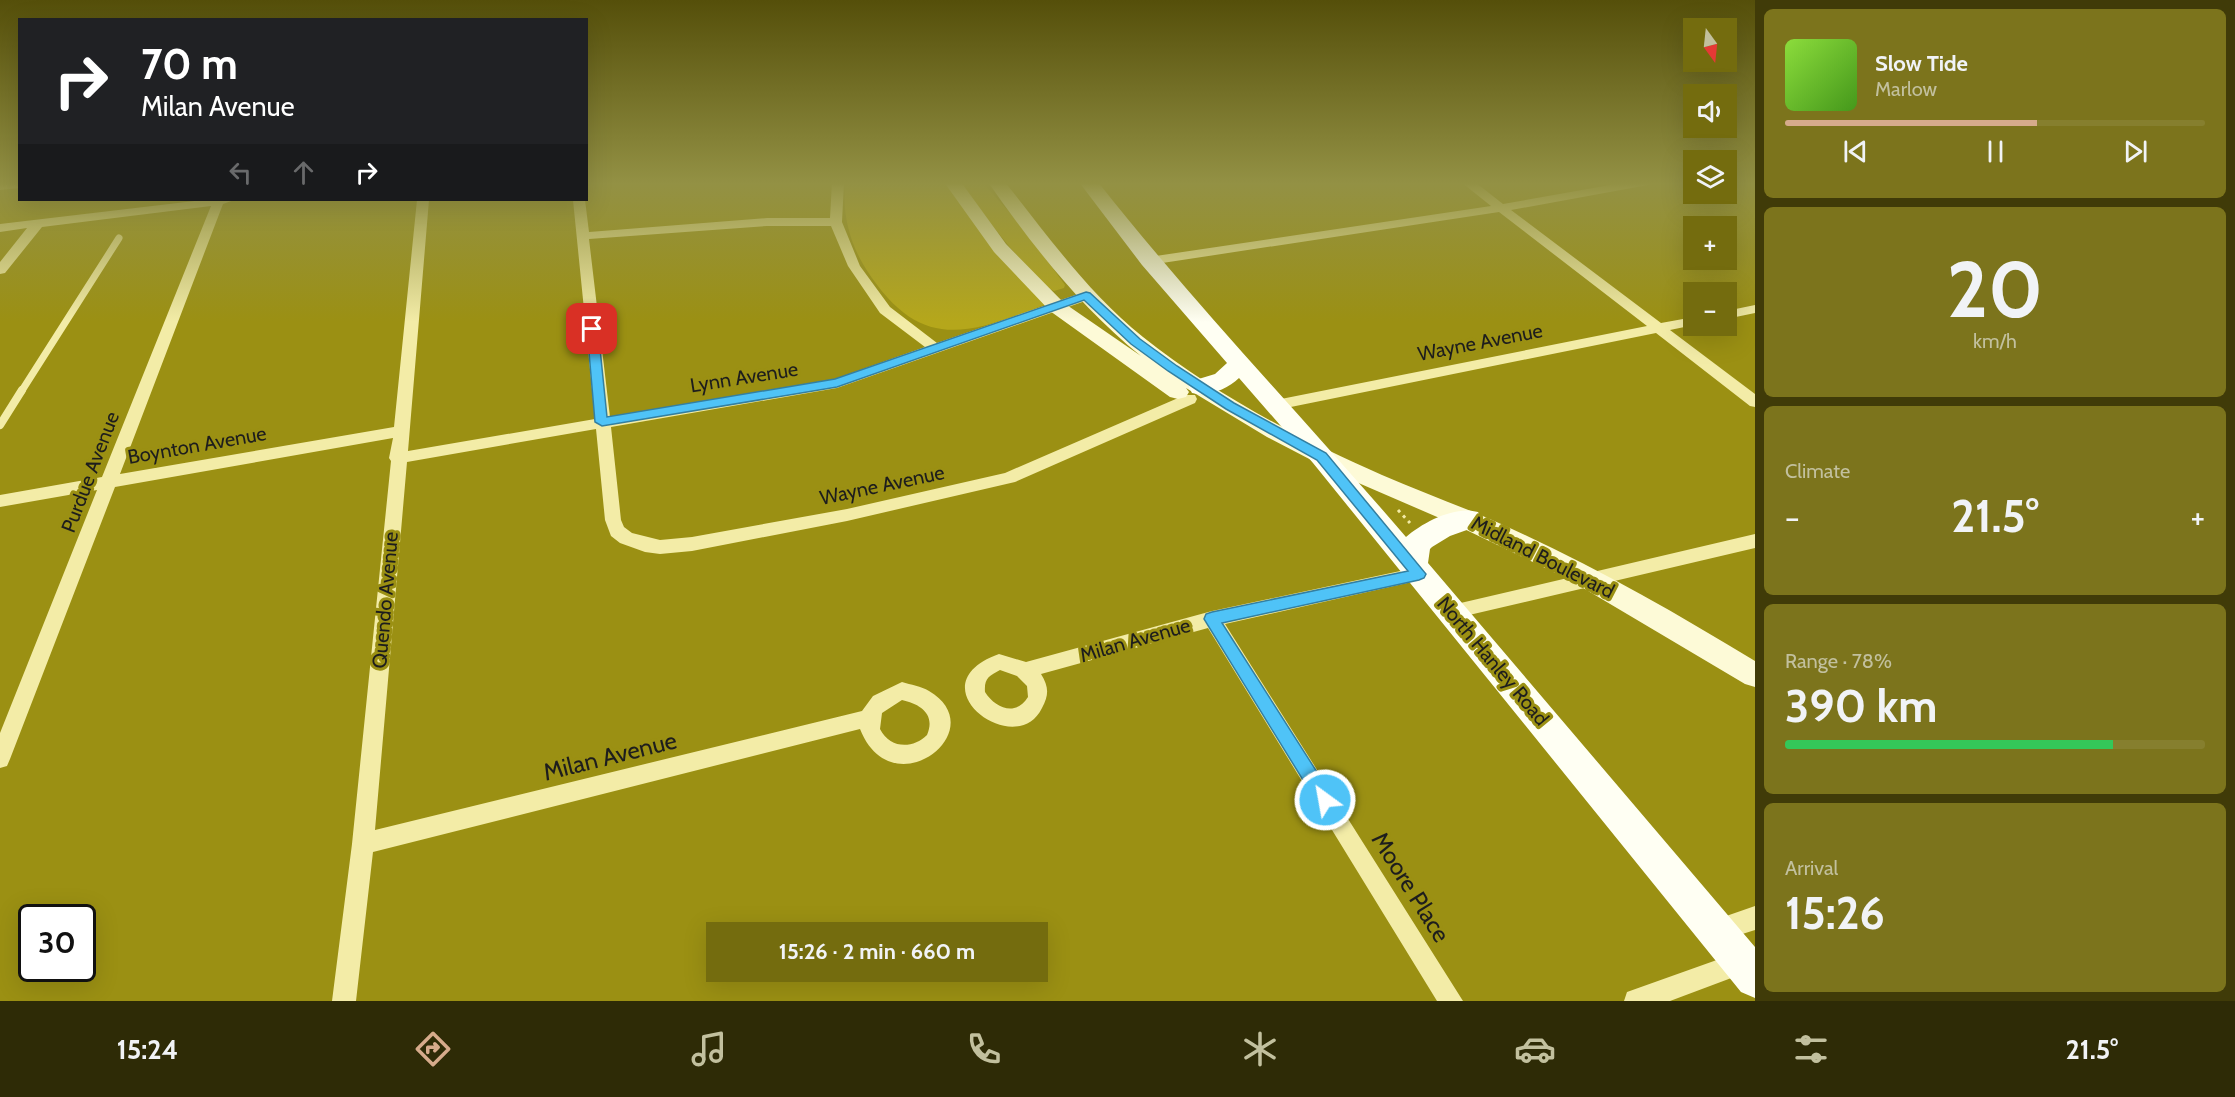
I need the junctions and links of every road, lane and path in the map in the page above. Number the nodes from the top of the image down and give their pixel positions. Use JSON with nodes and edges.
{"nodes":[{"id":1,"x":34,"y":229,"type":"edge"},
{"id":2,"x":210,"y":229,"type":"edge"},
{"id":3,"x":420,"y":229,"type":"edge"},
{"id":4,"x":583,"y":229,"type":"edge"},
{"id":5,"x":679,"y":229,"type":"edge"},
{"id":6,"x":839,"y":229,"type":"edge"},
{"id":7,"x":986,"y":229,"type":"edge"},
{"id":8,"x":1031,"y":229,"type":"edge"},
{"id":9,"x":1124,"y":229,"type":"edge"},
{"id":10,"x":1363,"y":229,"type":"edge"},
{"id":11,"x":1528,"y":229,"type":"edge"},
{"id":12,"x":584,"y":236,"type":"junction"},
{"id":13,"x":119,"y":238,"type":"dead end"},
{"id":14,"x":1149,"y":261,"type":"junction"},
{"id":15,"x":0,"y":270,"type":"edge"},
{"id":16,"x":1086,"y":296,"type":"junction"},
{"id":17,"x":1057,"y":307,"type":"junction"},
{"id":18,"x":1755,"y":309,"type":"edge"},
{"id":19,"x":1737,"y":313,"type":"edge"},
{"id":20,"x":1683,"y":323,"type":"edge"},
{"id":21,"x":1657,"y":328,"type":"junction"},
{"id":22,"x":936,"y":349,"type":"junction"},
{"id":23,"x":1240,"y":364,"type":"junction"},
{"id":24,"x":1196,"y":393,"type":"junction"},
{"id":25,"x":1755,"y":402,"type":"edge"},
{"id":26,"x":1276,"y":405,"type":"junction"},
{"id":27,"x":602,"y":422,"type":"junction"},
{"id":28,"x":0,"y":425,"type":"edge"},
{"id":29,"x":401,"y":431,"type":"junction"},
{"id":30,"x":1322,"y":456,"type":"junction"},
{"id":31,"x":398,"y":458,"type":"junction"},
{"id":32,"x":109,"y":482,"type":"junction"},
{"id":33,"x":0,"y":501,"type":"edge"},
{"id":34,"x":1393,"y":504,"type":"dead end"},
{"id":35,"x":1468,"y":519,"type":"junction"},
{"id":36,"x":1414,"y":529,"type":"dead end"},
{"id":37,"x":1755,"y":542,"type":"edge"},
{"id":38,"x":1416,"y":571,"type":"junction"},
{"id":39,"x":1591,"y":579,"type":"junction"},
{"id":40,"x":1452,"y":612,"type":"junction"},
{"id":41,"x":1212,"y":619,"type":"junction"},
{"id":42,"x":1027,"y":670,"type":"dead end"},
{"id":43,"x":1755,"y":675,"type":"edge"},
{"id":44,"x":870,"y":718,"type":"dead end"},
{"id":45,"x":0,"y":759,"type":"edge"},
{"id":46,"x":363,"y":843,"type":"junction"},
{"id":47,"x":1755,"y":918,"type":"edge"},
{"id":48,"x":1718,"y":930,"type":"junction"},
{"id":49,"x":1749,"y":971,"type":"edge"},
{"id":50,"x":344,"y":1001,"type":"edge"},
{"id":51,"x":1451,"y":1001,"type":"edge"},
{"id":52,"x":1636,"y":1001,"type":"edge"}],
"edges":[{"from":1,"to":15,"type":"street"},
{"from":2,"to":32,"type":"street","name":"Purdue Avenue"},
{"from":3,"to":29,"type":"street","name":"Quendo Avenue"},
{"from":4,"to":12,"type":"street","name":"Wayne Avenue"},
{"from":5,"to":12,"type":"street"},
{"from":6,"to":22,"type":"street"},
{"from":7,"to":17,"type":"main road","name":"Midland Boulevard"},
{"from":8,"to":16,"type":"main road","name":"Midland Boulevard"},
{"from":9,"to":14,"type":"main road","name":"North Hanley Road"},
{"from":10,"to":14,"type":"street"},
{"from":11,"to":21,"type":"street"},
{"from":12,"to":27,"type":"street","name":"Wayne Avenue"},
{"from":13,"to":28,"type":"lane"},
{"from":14,"to":23,"type":"main road","name":"North Hanley Road"},
{"from":16,"to":17,"type":"street","name":"Lynn Avenue"},
{"from":16,"to":24,"type":"main road","name":"Midland Boulevard"},
{"from":17,"to":22,"type":"street","name":"Lynn Avenue"},
{"from":17,"to":24,"type":"main road","name":"Midland Boulevard"},
{"from":18,"to":19,"type":"street"},
{"from":20,"to":21,"type":"street","name":"Wayne Avenue"},
{"from":21,"to":25,"type":"street"},
{"from":21,"to":26,"type":"street","name":"Wayne Avenue"},
{"from":22,"to":27,"type":"street","name":"Lynn Avenue"},
{"from":23,"to":24,"type":"main road"},
{"from":23,"to":26,"type":"main road","name":"North Hanley Road"},
{"from":24,"to":27,"type":"street","name":"Wayne Avenue"},
{"from":24,"to":30,"type":"main road","name":"Midland Boulevard"},
{"from":26,"to":30,"type":"main road","name":"North Hanley Road"},
{"from":27,"to":31,"type":"street","name":"Lynn Avenue"},
{"from":29,"to":31,"type":"street","name":"Quendo Avenue"},
{"from":29,"to":32,"type":"street","name":"Boynton Avenue"},
{"from":30,"to":35,"type":"main road","name":"Midland Boulevard"},
{"from":30,"to":38,"type":"main road","name":"North Hanley Road"},
{"from":31,"to":46,"type":"street","name":"Quendo Avenue"},
{"from":32,"to":33,"type":"street","name":"Boynton Avenue"},
{"from":32,"to":45,"type":"street","name":"Purdue Avenue"},
{"from":34,"to":36,"type":"path"},
{"from":35,"to":38,"type":"main road"},
{"from":35,"to":39,"type":"main road","name":"Midland Boulevard"},
{"from":37,"to":39,"type":"street"},
{"from":38,"to":40,"type":"main road","name":"North Hanley Road"},
{"from":38,"to":41,"type":"street","name":"Milan Avenue"},
{"from":39,"to":40,"type":"street"},
{"from":39,"to":43,"type":"main road","name":"Midland Boulevard"},
{"from":40,"to":48,"type":"main road","name":"North Hanley Road"},
{"from":41,"to":42,"type":"street","name":"Milan Avenue"},
{"from":41,"to":51,"type":"street","name":"Moore Place"},
{"from":44,"to":46,"type":"street","name":"Milan Avenue"},
{"from":46,"to":50,"type":"street","name":"Quendo Avenue"},
{"from":47,"to":48,"type":"street"},
{"from":48,"to":49,"type":"main road","name":"North Hanley Road"},
{"from":49,"to":52,"type":"street"}]}
